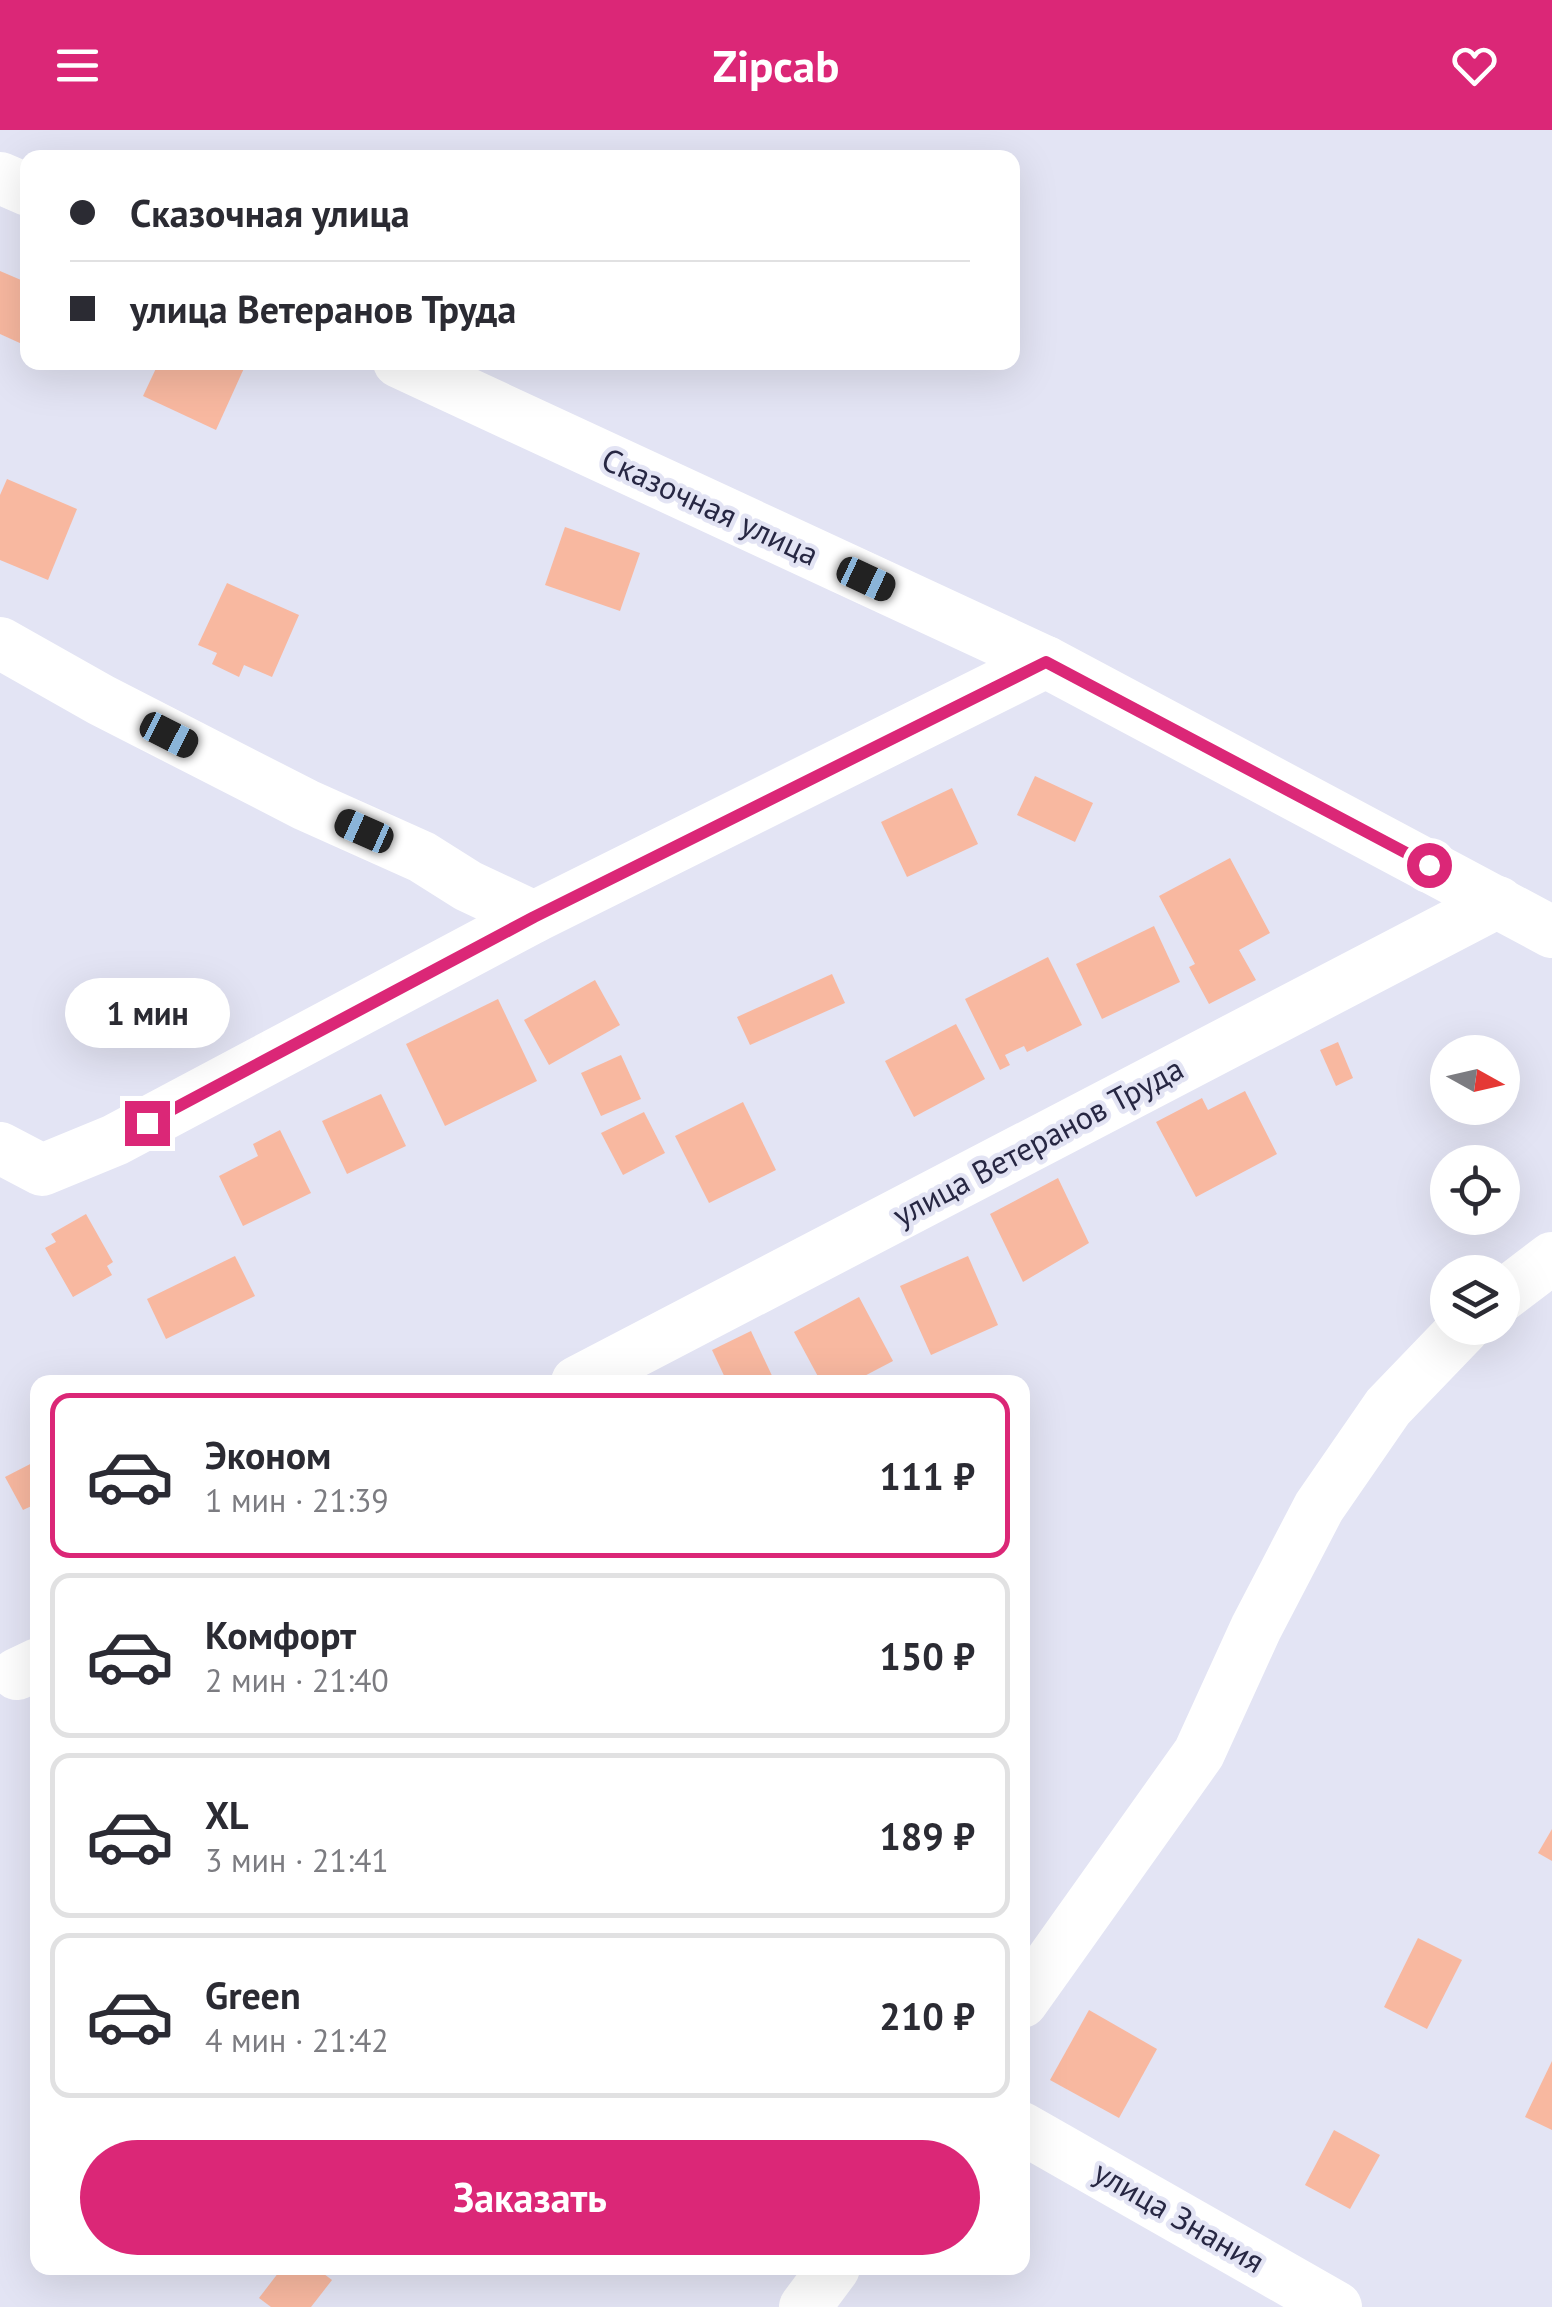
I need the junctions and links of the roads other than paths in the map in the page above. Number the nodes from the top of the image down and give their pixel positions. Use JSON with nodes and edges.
{"nodes":[{"id":1,"x":416,"y":370,"type":"edge"},
{"id":2,"x":0,"y":642,"type":"edge"},
{"id":3,"x":1046,"y":662,"type":"junction"},
{"id":4,"x":1498,"y":902,"type":"junction"},
{"id":5,"x":534,"y":917,"type":"junction"},
{"id":6,"x":1552,"y":932,"type":"edge"},
{"id":7,"x":0,"y":1148,"type":"edge"},
{"id":8,"x":1552,"y":1258,"type":"edge"},
{"id":9,"x":1520,"y":1282,"type":"edge"},
{"id":10,"x":1448,"y":1345,"type":"edge"},
{"id":11,"x":590,"y":1375,"type":"edge"},
{"id":12,"x":1030,"y":1991,"type":"edge"},
{"id":13,"x":1030,"y":2133,"type":"edge"},
{"id":14,"x":829,"y":2275,"type":"edge"},
{"id":15,"x":806,"y":2307,"type":"edge"},
{"id":16,"x":1336,"y":2307,"type":"edge"}],
"edges":[{"from":1,"to":3,"type":"street","name":"Сказочная улица"},
{"from":2,"to":5,"type":"street"},
{"from":3,"to":4,"type":"street","name":"Сказочная улица"},
{"from":3,"to":5,"type":"street"},
{"from":4,"to":6,"type":"street","name":"Сказочная улица"},
{"from":4,"to":11,"type":"street","name":"улица Ветеранов Труда"},
{"from":5,"to":7,"type":"street"},
{"from":8,"to":9,"type":"street"},
{"from":10,"to":12,"type":"street"},
{"from":13,"to":16,"type":"street","name":"улица Знания"},
{"from":14,"to":15,"type":"street"}]}
